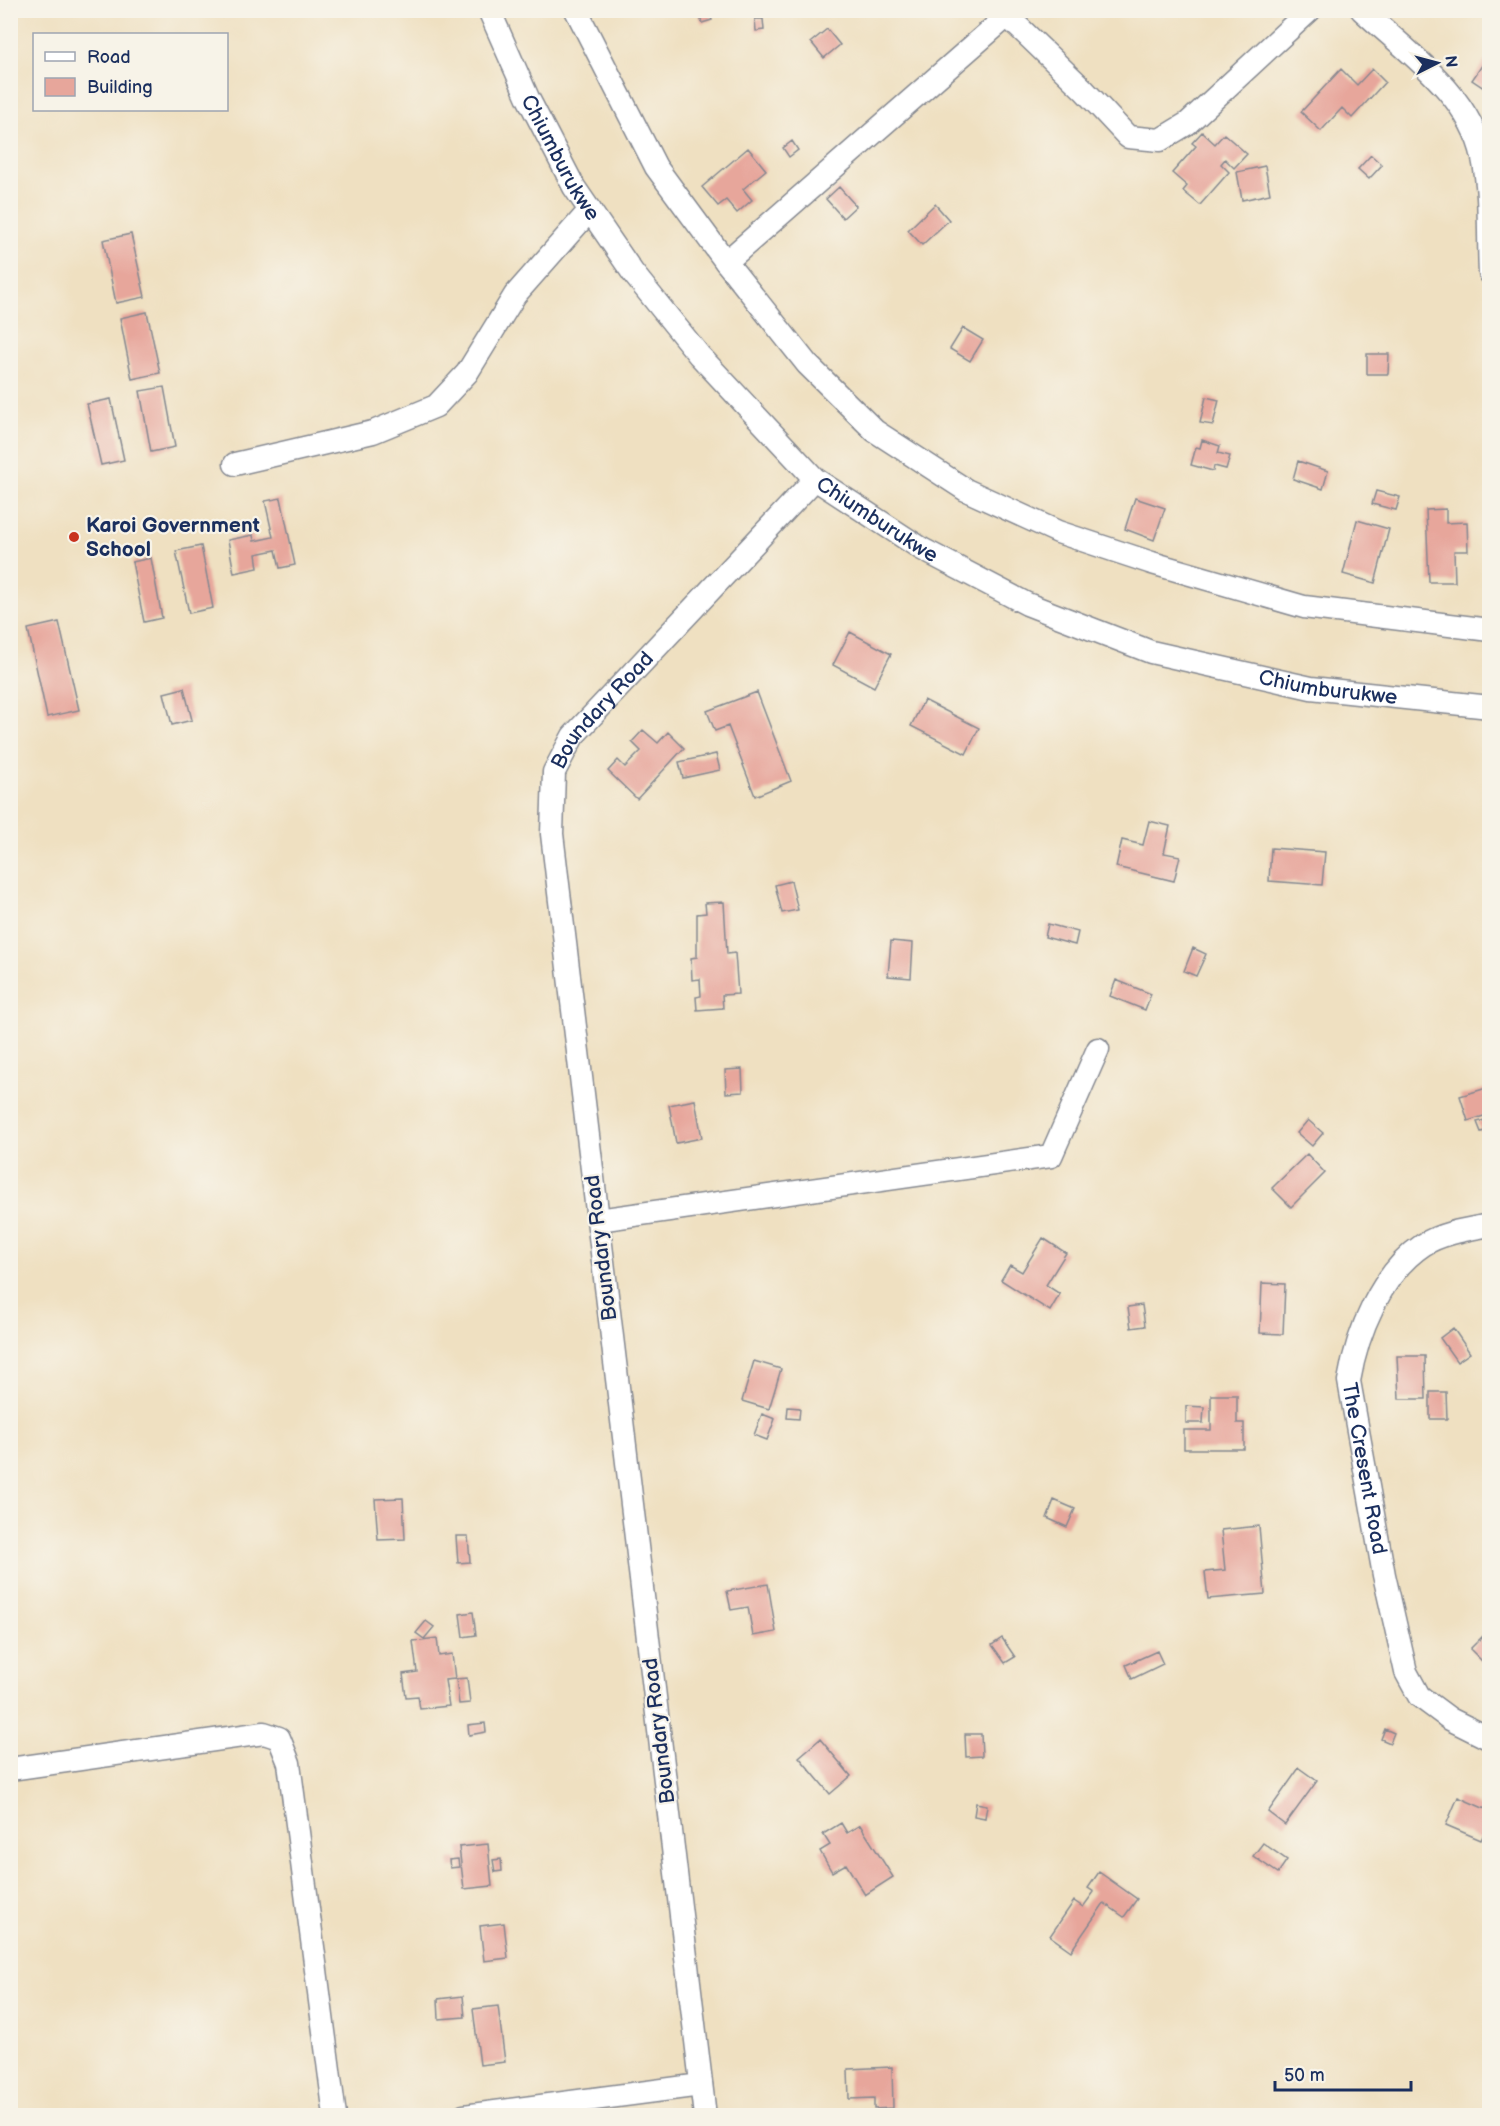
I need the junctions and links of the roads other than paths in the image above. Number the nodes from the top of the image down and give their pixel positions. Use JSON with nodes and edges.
{"nodes":[{"id":1,"x":489,"y":10,"type":"edge"},
{"id":2,"x":576,"y":10,"type":"edge"},
{"id":3,"x":1311,"y":10,"type":"edge"},
{"id":4,"x":1362,"y":10,"type":"edge"},
{"id":5,"x":1004,"y":14,"type":"edge"},
{"id":6,"x":590,"y":210,"type":"junction"},
{"id":7,"x":726,"y":262,"type":"junction"},
{"id":8,"x":1490,"y":273,"type":"edge"},
{"id":9,"x":235,"y":464,"type":"dead end"},
{"id":10,"x":815,"y":479,"type":"junction"},
{"id":11,"x":1490,"y":630,"type":"edge"},
{"id":12,"x":1490,"y":707,"type":"edge"},
{"id":13,"x":1098,"y":1049,"type":"dead end"},
{"id":14,"x":598,"y":1220,"type":"junction"},
{"id":15,"x":1490,"y":1225,"type":"edge"},
{"id":16,"x":1490,"y":1739,"type":"edge"},
{"id":17,"x":10,"y":1769,"type":"edge"},
{"id":18,"x":701,"y":2085,"type":"junction"},
{"id":19,"x":335,"y":2115,"type":"edge"},
{"id":20,"x":464,"y":2115,"type":"edge"},
{"id":21,"x":705,"y":2115,"type":"edge"}],
"edges":[{"from":1,"to":6,"type":"street","name":"Chiumburukwe"},
{"from":2,"to":7,"type":"street"},
{"from":3,"to":5,"type":"street"},
{"from":4,"to":8,"type":"street"},
{"from":5,"to":7,"type":"street"},
{"from":6,"to":9,"type":"street"},
{"from":6,"to":10,"type":"street","name":"Chiumburukwe"},
{"from":7,"to":11,"type":"street"},
{"from":10,"to":12,"type":"street","name":"Chiumburukwe"},
{"from":10,"to":14,"type":"street","name":"Boundary Road"},
{"from":13,"to":14,"type":"street"},
{"from":14,"to":18,"type":"street","name":"Boundary Road"},
{"from":15,"to":16,"type":"street","name":"The Cresent Road"},
{"from":17,"to":19,"type":"street"},
{"from":18,"to":20,"type":"street"},
{"from":18,"to":21,"type":"street","name":"Boundary Road"}]}
